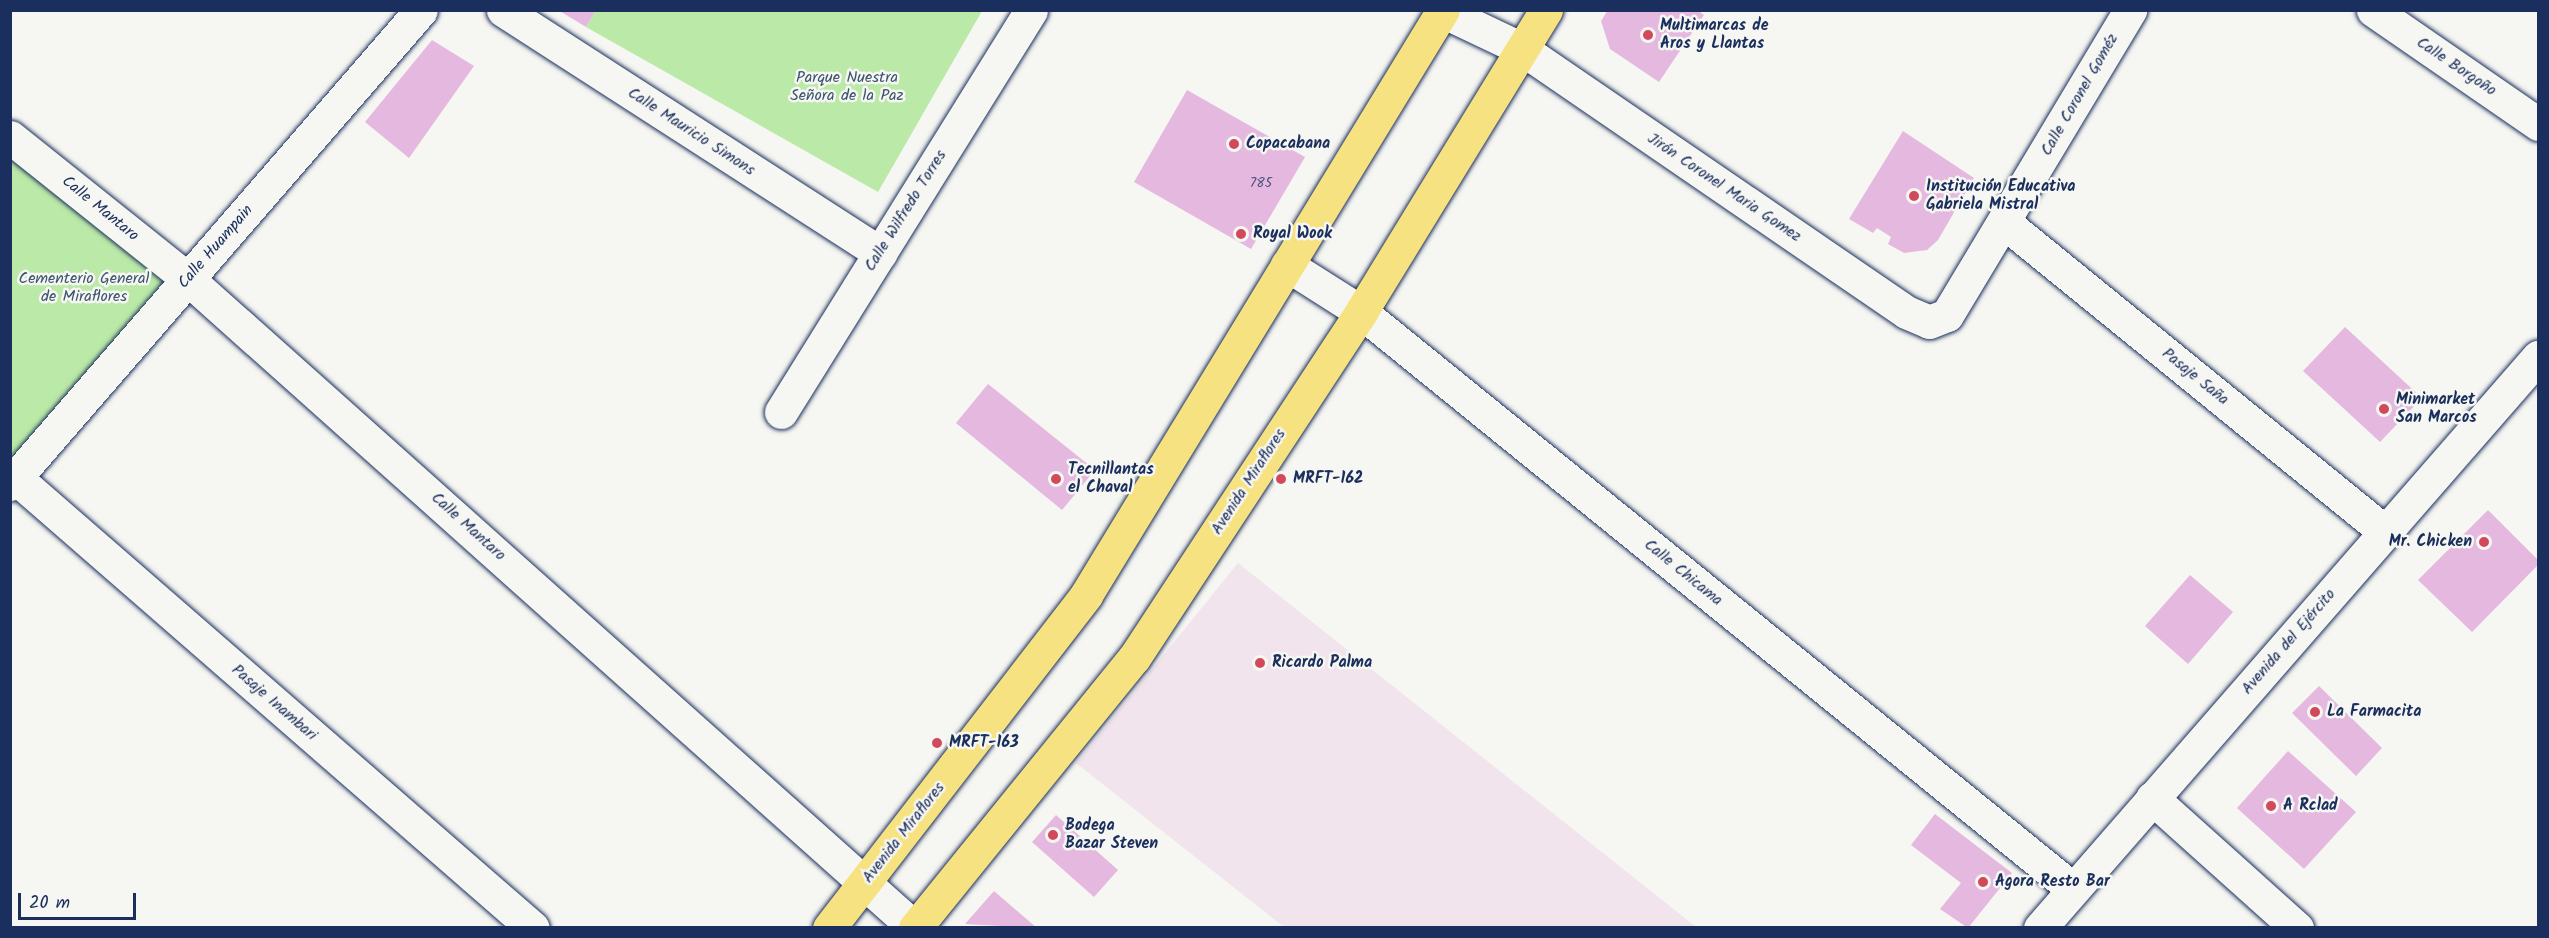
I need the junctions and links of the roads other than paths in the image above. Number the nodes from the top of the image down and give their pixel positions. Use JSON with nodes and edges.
{"nodes":[{"id":1,"x":421,"y":10,"type":"edge"},
{"id":2,"x":503,"y":10,"type":"edge"},
{"id":3,"x":1031,"y":10,"type":"edge"},
{"id":4,"x":1546,"y":10,"type":"edge"},
{"id":5,"x":2130,"y":10,"type":"edge"},
{"id":6,"x":2373,"y":10,"type":"edge"},
{"id":7,"x":1442,"y":11,"type":"edge"},
{"id":8,"x":1522,"y":50,"type":"junction"},
{"id":9,"x":2538,"y":124,"type":"edge"},
{"id":10,"x":10,"y":137,"type":"edge"},
{"id":11,"x":2004,"y":223,"type":"junction"},
{"id":12,"x":880,"y":253,"type":"junction"},
{"id":13,"x":1287,"y":265,"type":"junction"},
{"id":14,"x":188,"y":279,"type":"junction"},
{"id":15,"x":1361,"y":312,"type":"junction"},
{"id":16,"x":1929,"y":322,"type":"joint"},
{"id":17,"x":2538,"y":357,"type":"edge"},
{"id":18,"x":780,"y":412,"type":"dead end"},
{"id":19,"x":13,"y":481,"type":"edge"},
{"id":20,"x":2385,"y":532,"type":"junction"},
{"id":21,"x":2152,"y":798,"type":"junction"},
{"id":22,"x":867,"y":881,"type":"junction"},
{"id":23,"x":2073,"y":889,"type":"junction"},
{"id":24,"x":533,"y":927,"type":"edge"},
{"id":25,"x":829,"y":927,"type":"edge"},
{"id":26,"x":915,"y":927,"type":"edge"},
{"id":27,"x":2040,"y":927,"type":"edge"},
{"id":28,"x":2297,"y":927,"type":"edge"}],
"edges":[{"from":1,"to":14,"type":"street","name":"Calle Huampain"},
{"from":2,"to":12,"type":"street","name":"Calle Mauricio Simons"},
{"from":3,"to":12,"type":"street","name":"Calle Wilfredo Torres"},
{"from":4,"to":8,"type":"main road","name":"Avenida Miraflores"},
{"from":5,"to":11,"type":"street","name":"Calle Coronel Goméz"},
{"from":6,"to":9,"type":"street","name":"Calle Borgoño"},
{"from":7,"to":8,"type":"street","name":"Jirón Coronel Maria Gomez"},
{"from":7,"to":13,"type":"main road","name":"Avenida Miraflores"},
{"from":8,"to":15,"type":"main road","name":"Avenida Miraflores"},
{"from":8,"to":16,"type":"street","name":"Jirón Coronel Maria Gomez"},
{"from":10,"to":14,"type":"street","name":"Calle Mantaro"},
{"from":11,"to":16,"type":"street","name":"Calle Coronel Goméz"},
{"from":11,"to":20,"type":"street","name":"Pasaje Saña"},
{"from":12,"to":18,"type":"street","name":"Calle Wilfredo Torres"},
{"from":13,"to":15,"type":"street","name":"Calle Chicama"},
{"from":13,"to":22,"type":"main road","name":"Avenida Miraflores"},
{"from":14,"to":19,"type":"street","name":"Calle Huampain"},
{"from":14,"to":22,"type":"street","name":"Calle Mantaro"},
{"from":15,"to":23,"type":"street","name":"Calle Chicama"},
{"from":15,"to":26,"type":"main road","name":"Avenida Miraflores"},
{"from":17,"to":20,"type":"street","name":"Avenida del Ejército"},
{"from":19,"to":24,"type":"street","name":"Pasaje Inambari"},
{"from":20,"to":21,"type":"street","name":"Avenida del Ejército"},
{"from":21,"to":23,"type":"street","name":"Avenida del Ejército"},
{"from":21,"to":28,"type":"street"},
{"from":22,"to":25,"type":"main road","name":"Avenida Miraflores"},
{"from":22,"to":26,"type":"street","name":"Calle Mantaro"},
{"from":23,"to":27,"type":"street","name":"Avenida del Ejército"}]}
